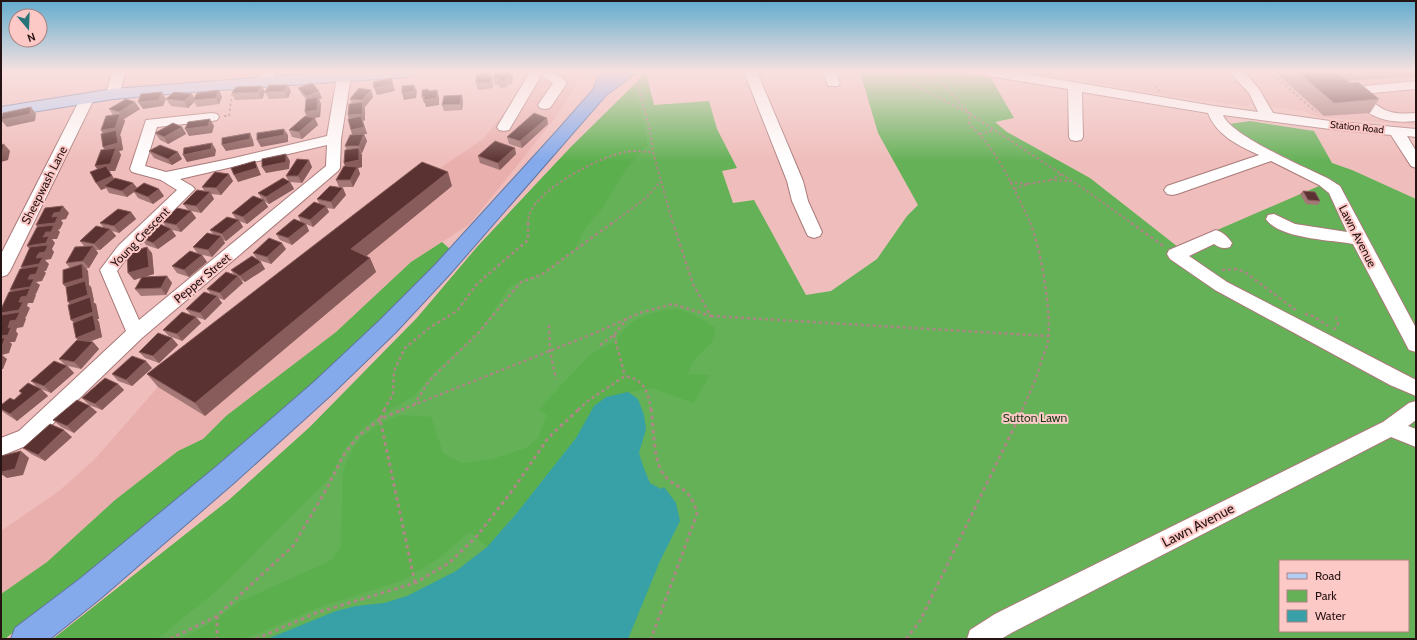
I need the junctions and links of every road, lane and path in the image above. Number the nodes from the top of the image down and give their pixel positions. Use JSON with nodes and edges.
{"nodes":[{"id":1,"x":68,"y":102,"type":"edge"},
{"id":2,"x":86,"y":102,"type":"edge"},
{"id":3,"x":231,"y":102,"type":"edge"},
{"id":4,"x":340,"y":102,"type":"edge"},
{"id":5,"x":519,"y":102,"type":"edge"},
{"id":6,"x":548,"y":102,"type":"edge"},
{"id":7,"x":584,"y":102,"type":"edge"},
{"id":8,"x":642,"y":102,"type":"edge"},
{"id":9,"x":762,"y":102,"type":"edge"},
{"id":10,"x":947,"y":102,"type":"edge"},
{"id":11,"x":959,"y":102,"type":"edge"},
{"id":12,"x":1075,"y":102,"type":"edge"},
{"id":13,"x":1165,"y":102,"type":"edge"},
{"id":14,"x":1260,"y":102,"type":"edge"},
{"id":15,"x":1275,"y":102,"type":"edge"},
{"id":16,"x":1304,"y":102,"type":"edge"},
{"id":17,"x":1363,"y":102,"type":"edge"},
{"id":18,"x":546,"y":105,"type":"dead end"},
{"id":19,"x":1214,"y":110,"type":"junction"},
{"id":20,"x":1,"y":112,"type":"edge"},
{"id":21,"x":970,"y":114,"type":"junction"},
{"id":22,"x":1268,"y":116,"type":"junction"},
{"id":23,"x":212,"y":117,"type":"joint"},
{"id":24,"x":1416,"y":117,"type":"edge"},
{"id":25,"x":1295,"y":120,"type":"junction"},
{"id":26,"x":1330,"y":125,"type":"junction"},
{"id":27,"x":504,"y":127,"type":"dead end"},
{"id":28,"x":994,"y":130,"type":"junction"},
{"id":29,"x":1396,"y":131,"type":"junction"},
{"id":30,"x":1416,"y":133,"type":"edge"},
{"id":31,"x":980,"y":134,"type":"junction"},
{"id":32,"x":1076,"y":137,"type":"dead end"},
{"id":33,"x":334,"y":140,"type":"junction"},
{"id":34,"x":653,"y":152,"type":"junction"},
{"id":35,"x":1272,"y":156,"type":"junction"},
{"id":36,"x":234,"y":163,"type":"junction"},
{"id":37,"x":1416,"y":163,"type":"edge"},
{"id":38,"x":1061,"y":174,"type":"junction"},
{"id":39,"x":166,"y":177,"type":"junction"},
{"id":40,"x":1051,"y":180,"type":"junction"},
{"id":41,"x":661,"y":181,"type":"junction"},
{"id":42,"x":1072,"y":181,"type":"junction"},
{"id":43,"x":1010,"y":182,"type":"junction"},
{"id":44,"x":1028,"y":184,"type":"junction"},
{"id":45,"x":187,"y":189,"type":"junction"},
{"id":46,"x":1014,"y":189,"type":"junction"},
{"id":47,"x":1172,"y":190,"type":"dead end"},
{"id":48,"x":1274,"y":219,"type":"dead end"},
{"id":49,"x":814,"y":232,"type":"dead end"},
{"id":50,"x":1359,"y":240,"type":"junction"},
{"id":51,"x":1224,"y":243,"type":"dead end"},
{"id":52,"x":1175,"y":254,"type":"junction"},
{"id":53,"x":3,"y":263,"type":"edge"},
{"id":54,"x":1214,"y":281,"type":"junction"},
{"id":55,"x":711,"y":316,"type":"junction"},
{"id":56,"x":1336,"y":317,"type":"dead end"},
{"id":57,"x":627,"y":318,"type":"junction"},
{"id":58,"x":549,"y":324,"type":"dead end"},
{"id":59,"x":1295,"y":325,"type":"junction"},
{"id":60,"x":1334,"y":330,"type":"dead end"},
{"id":61,"x":136,"y":334,"type":"junction"},
{"id":62,"x":614,"y":336,"type":"junction"},
{"id":63,"x":1048,"y":336,"type":"junction"},
{"id":64,"x":600,"y":345,"type":"dead end"},
{"id":65,"x":1416,"y":345,"type":"edge"},
{"id":66,"x":550,"y":351,"type":"junction"},
{"id":67,"x":625,"y":376,"type":"junction"},
{"id":68,"x":556,"y":379,"type":"dead end"},
{"id":69,"x":1416,"y":388,"type":"edge"},
{"id":70,"x":414,"y":405,"type":"junction"},
{"id":71,"x":1416,"y":409,"type":"edge"},
{"id":72,"x":380,"y":419,"type":"junction"},
{"id":73,"x":1390,"y":428,"type":"junction"},
{"id":74,"x":1416,"y":438,"type":"edge"},
{"id":75,"x":1,"y":447,"type":"edge"},
{"id":76,"x":415,"y":583,"type":"junction"},
{"id":77,"x":217,"y":616,"type":"junction"},
{"id":78,"x":26,"y":639,"type":"edge"},
{"id":79,"x":170,"y":639,"type":"edge"},
{"id":80,"x":217,"y":639,"type":"edge"},
{"id":81,"x":256,"y":639,"type":"edge"},
{"id":82,"x":651,"y":639,"type":"edge"},
{"id":83,"x":906,"y":639,"type":"edge"},
{"id":84,"x":979,"y":639,"type":"edge"}],
"edges":[{"from":1,"to":20,"type":"main road"},
{"from":2,"to":53,"type":"street","name":"Sheepwash Lane"},
{"from":3,"to":23,"type":"path"},
{"from":4,"to":33,"type":"street","name":"Pepper Street"},
{"from":5,"to":27,"type":"street"},
{"from":6,"to":18,"type":"street"},
{"from":7,"to":78,"type":"highway"},
{"from":8,"to":34,"type":"path"},
{"from":9,"to":49,"type":"street"},
{"from":10,"to":21,"type":"path"},
{"from":11,"to":21,"type":"path"},
{"from":12,"to":32,"type":"street"},
{"from":13,"to":19,"type":"street","name":"Station Road"},
{"from":14,"to":22,"type":"street"},
{"from":15,"to":25,"type":"street"},
{"from":16,"to":26,"type":"path"},
{"from":17,"to":24,"type":"street"},
{"from":19,"to":22,"type":"street","name":"Station Road"},
{"from":19,"to":35,"type":"street","name":"Lawn Avenue"},
{"from":21,"to":28,"type":"path"},
{"from":21,"to":31,"type":"path"},
{"from":22,"to":25,"type":"street","name":"Station Road"},
{"from":23,"to":39,"type":"street"},
{"from":25,"to":26,"type":"street","name":"Station Road"},
{"from":26,"to":29,"type":"street","name":"Station Road"},
{"from":28,"to":31,"type":"path"},
{"from":28,"to":38,"type":"path"},
{"from":29,"to":30,"type":"street","name":"Station Road"},
{"from":29,"to":37,"type":"street"},
{"from":31,"to":43,"type":"path"},
{"from":33,"to":36,"type":"street"},
{"from":33,"to":61,"type":"street","name":"Pepper Street"},
{"from":34,"to":41,"type":"path"},
{"from":34,"to":72,"type":"path"},
{"from":35,"to":47,"type":"street"},
{"from":35,"to":50,"type":"street","name":"Lawn Avenue"},
{"from":36,"to":39,"type":"street"},
{"from":36,"to":45,"type":"street"},
{"from":38,"to":40,"type":"path"},
{"from":38,"to":42,"type":"path"},
{"from":39,"to":45,"type":"street"},
{"from":40,"to":42,"type":"path"},
{"from":40,"to":44,"type":"path"},
{"from":41,"to":55,"type":"path"},
{"from":41,"to":70,"type":"path"},
{"from":42,"to":52,"type":"path"},
{"from":43,"to":44,"type":"path"},
{"from":43,"to":46,"type":"path"},
{"from":44,"to":46,"type":"path"},
{"from":45,"to":61,"type":"street","name":"Young Crescent"},
{"from":46,"to":63,"type":"path"},
{"from":48,"to":50,"type":"street"},
{"from":50,"to":65,"type":"street","name":"Lawn Avenue"},
{"from":51,"to":52,"type":"street"},
{"from":52,"to":54,"type":"street"},
{"from":54,"to":59,"type":"street"},
{"from":54,"to":59,"type":"path"},
{"from":55,"to":57,"type":"path"},
{"from":55,"to":63,"type":"path"},
{"from":56,"to":60,"type":"path"},
{"from":57,"to":62,"type":"path"},
{"from":57,"to":66,"type":"path"},
{"from":58,"to":66,"type":"path"},
{"from":59,"to":69,"type":"street"},
{"from":61,"to":75,"type":"street","name":"Pepper Street"},
{"from":62,"to":64,"type":"path"},
{"from":62,"to":67,"type":"path"},
{"from":63,"to":83,"type":"path"},
{"from":66,"to":68,"type":"path"},
{"from":66,"to":70,"type":"path"},
{"from":67,"to":76,"type":"path"},
{"from":67,"to":82,"type":"path"},
{"from":70,"to":72,"type":"path"},
{"from":71,"to":73,"type":"street","name":"Lawn Avenue"},
{"from":72,"to":76,"type":"path"},
{"from":72,"to":77,"type":"path"},
{"from":73,"to":74,"type":"street"},
{"from":73,"to":84,"type":"street","name":"Lawn Avenue"},
{"from":76,"to":81,"type":"path"},
{"from":77,"to":79,"type":"path"},
{"from":77,"to":80,"type":"path"}]}
